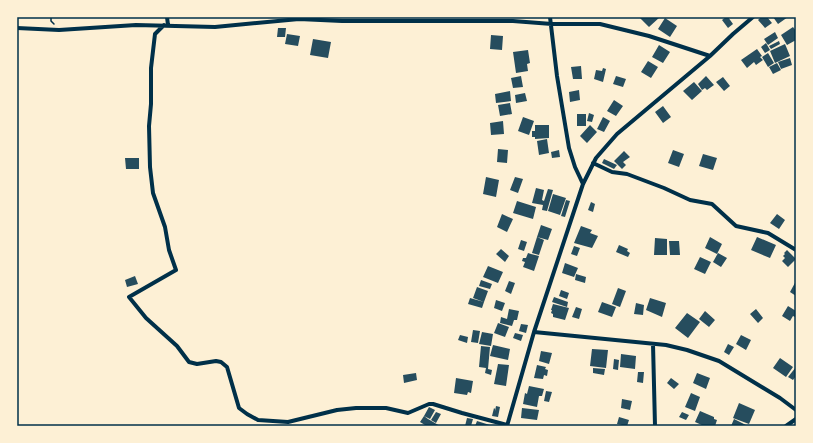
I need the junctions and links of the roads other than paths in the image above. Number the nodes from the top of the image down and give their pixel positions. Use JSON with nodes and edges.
{"nodes":[{"id":1,"x":167,"y":17,"type":"edge"},
{"id":2,"x":550,"y":17,"type":"edge"},
{"id":3,"x":753,"y":17,"type":"edge"},
{"id":4,"x":299,"y":18,"type":"edge"},
{"id":5,"x":480,"y":19,"type":"edge"},
{"id":6,"x":552,"y":24,"type":"junction"},
{"id":7,"x":166,"y":25,"type":"junction"},
{"id":8,"x":17,"y":28,"type":"edge"},
{"id":9,"x":710,"y":56,"type":"junction"},
{"id":10,"x":593,"y":163,"type":"junction"},
{"id":11,"x":583,"y":184,"type":"junction"},
{"id":12,"x":796,"y":250,"type":"edge"},
{"id":13,"x":534,"y":332,"type":"junction"},
{"id":14,"x":653,"y":344,"type":"junction"},
{"id":15,"x":796,"y":410,"type":"edge"},
{"id":16,"x":796,"y":419,"type":"edge"},
{"id":17,"x":507,"y":426,"type":"edge"},
{"id":18,"x":655,"y":426,"type":"edge"},
{"id":19,"x":786,"y":426,"type":"edge"}],
"edges":[{"from":1,"to":7,"type":"street"},
{"from":2,"to":6,"type":"street"},
{"from":3,"to":9,"type":"street"},
{"from":4,"to":5,"type":"street"},
{"from":4,"to":7,"type":"street"},
{"from":5,"to":6,"type":"street"},
{"from":6,"to":9,"type":"street"},
{"from":6,"to":11,"type":"street"},
{"from":7,"to":8,"type":"street"},
{"from":7,"to":17,"type":"street"},
{"from":9,"to":10,"type":"street"},
{"from":10,"to":11,"type":"street"},
{"from":10,"to":12,"type":"street"},
{"from":11,"to":13,"type":"street"},
{"from":13,"to":14,"type":"street"},
{"from":13,"to":17,"type":"street"},
{"from":14,"to":15,"type":"street"},
{"from":14,"to":18,"type":"street"},
{"from":16,"to":19,"type":"street"}]}
